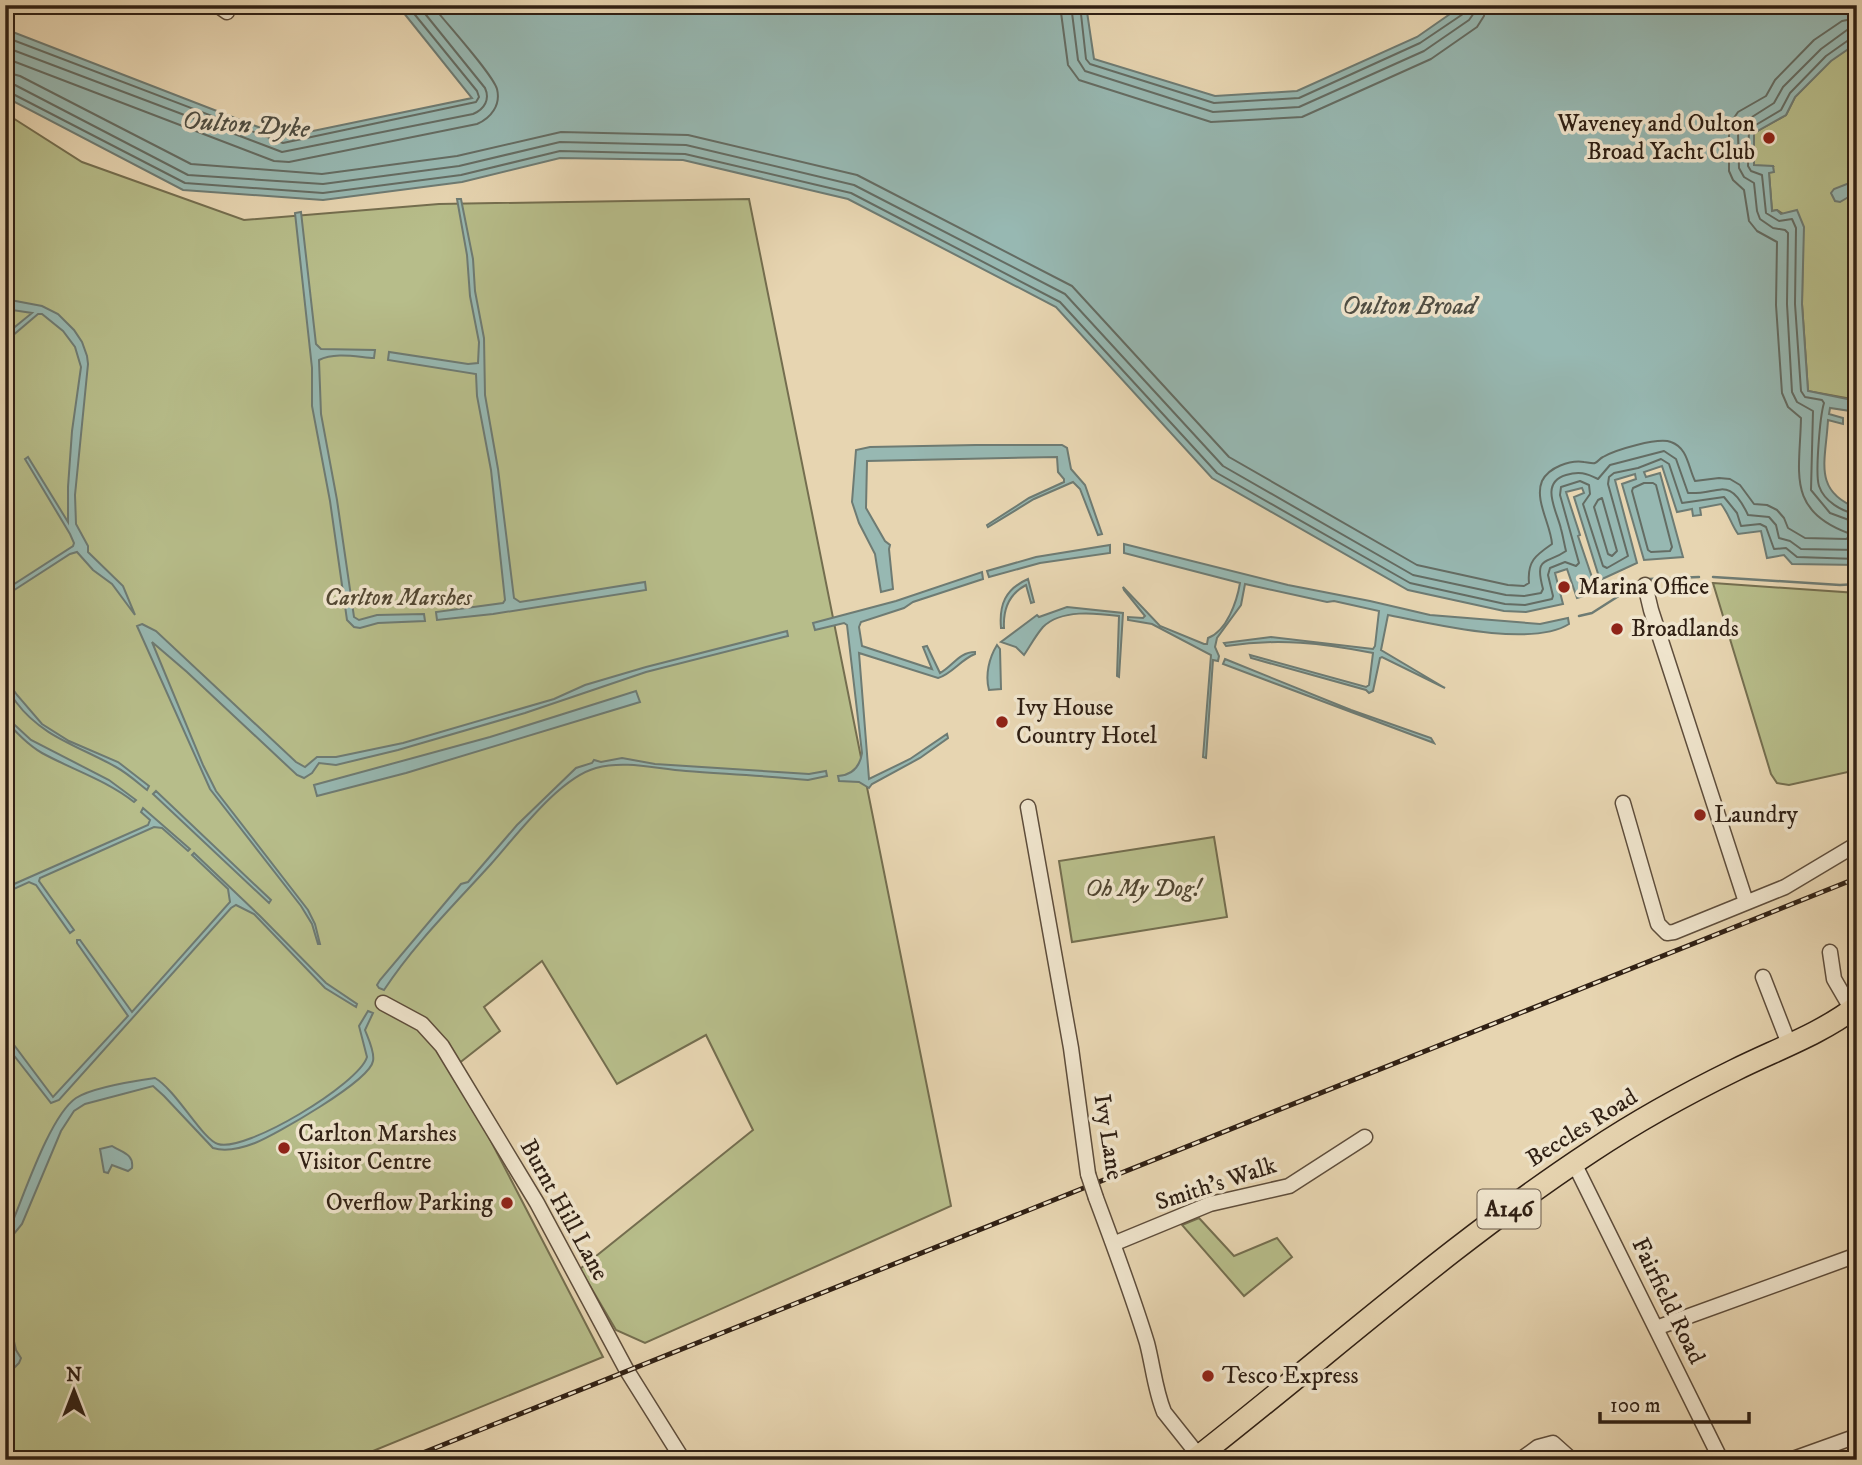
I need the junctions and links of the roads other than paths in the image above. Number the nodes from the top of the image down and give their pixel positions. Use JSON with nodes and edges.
{"nodes":[{"id":1,"x":1645,"y":585,"type":"dead end"},
{"id":2,"x":1623,"y":803,"type":"dead end"},
{"id":3,"x":1028,"y":807,"type":"dead end"},
{"id":4,"x":1857,"y":844,"type":"edge"},
{"id":5,"x":1746,"y":902,"type":"junction"},
{"id":6,"x":1830,"y":952,"type":"dead end"},
{"id":7,"x":1763,"y":977,"type":"dead end"},
{"id":8,"x":383,"y":1003,"type":"dead end"},
{"id":9,"x":1854,"y":1008,"type":"edge"},
{"id":10,"x":1789,"y":1044,"type":"junction"},
{"id":11,"x":1365,"y":1137,"type":"dead end"},
{"id":12,"x":1574,"y":1163,"type":"junction"},
{"id":13,"x":1113,"y":1244,"type":"junction"},
{"id":14,"x":1857,"y":1255,"type":"edge"},
{"id":15,"x":1656,"y":1328,"type":"junction"},
{"id":16,"x":1857,"y":1436,"type":"edge"},
{"id":17,"x":1196,"y":1458,"type":"edge"},
{"id":18,"x":683,"y":1460,"type":"edge"},
{"id":19,"x":1520,"y":1460,"type":"edge"},
{"id":20,"x":1572,"y":1460,"type":"edge"},
{"id":21,"x":1721,"y":1460,"type":"edge"},
{"id":22,"x":1790,"y":1460,"type":"edge"}],
"edges":[{"from":1,"to":5,"type":"street"},
{"from":2,"to":5,"type":"street"},
{"from":3,"to":13,"type":"street","name":"Ivy Lane","bridge":true},
{"from":4,"to":5,"type":"street"},
{"from":6,"to":9,"type":"street"},
{"from":7,"to":10,"type":"street"},
{"from":8,"to":18,"type":"street","name":"Burnt Hill Lane"},
{"from":9,"to":10,"type":"highway","name":"Beccles Road","number":"A146"},
{"from":10,"to":12,"type":"highway","name":"Beccles Road","number":"A146"},
{"from":11,"to":13,"type":"street","name":"Smith's Walk"},
{"from":12,"to":15,"type":"street","name":"Fairfield Road"},
{"from":12,"to":17,"type":"highway","name":"Beccles Road","number":"A146"},
{"from":13,"to":17,"type":"street","name":"Ivy Lane"},
{"from":14,"to":15,"type":"street"},
{"from":15,"to":21,"type":"street","name":"Fairfield Road"},
{"from":16,"to":22,"type":"street"},
{"from":19,"to":20,"type":"street"}]}
